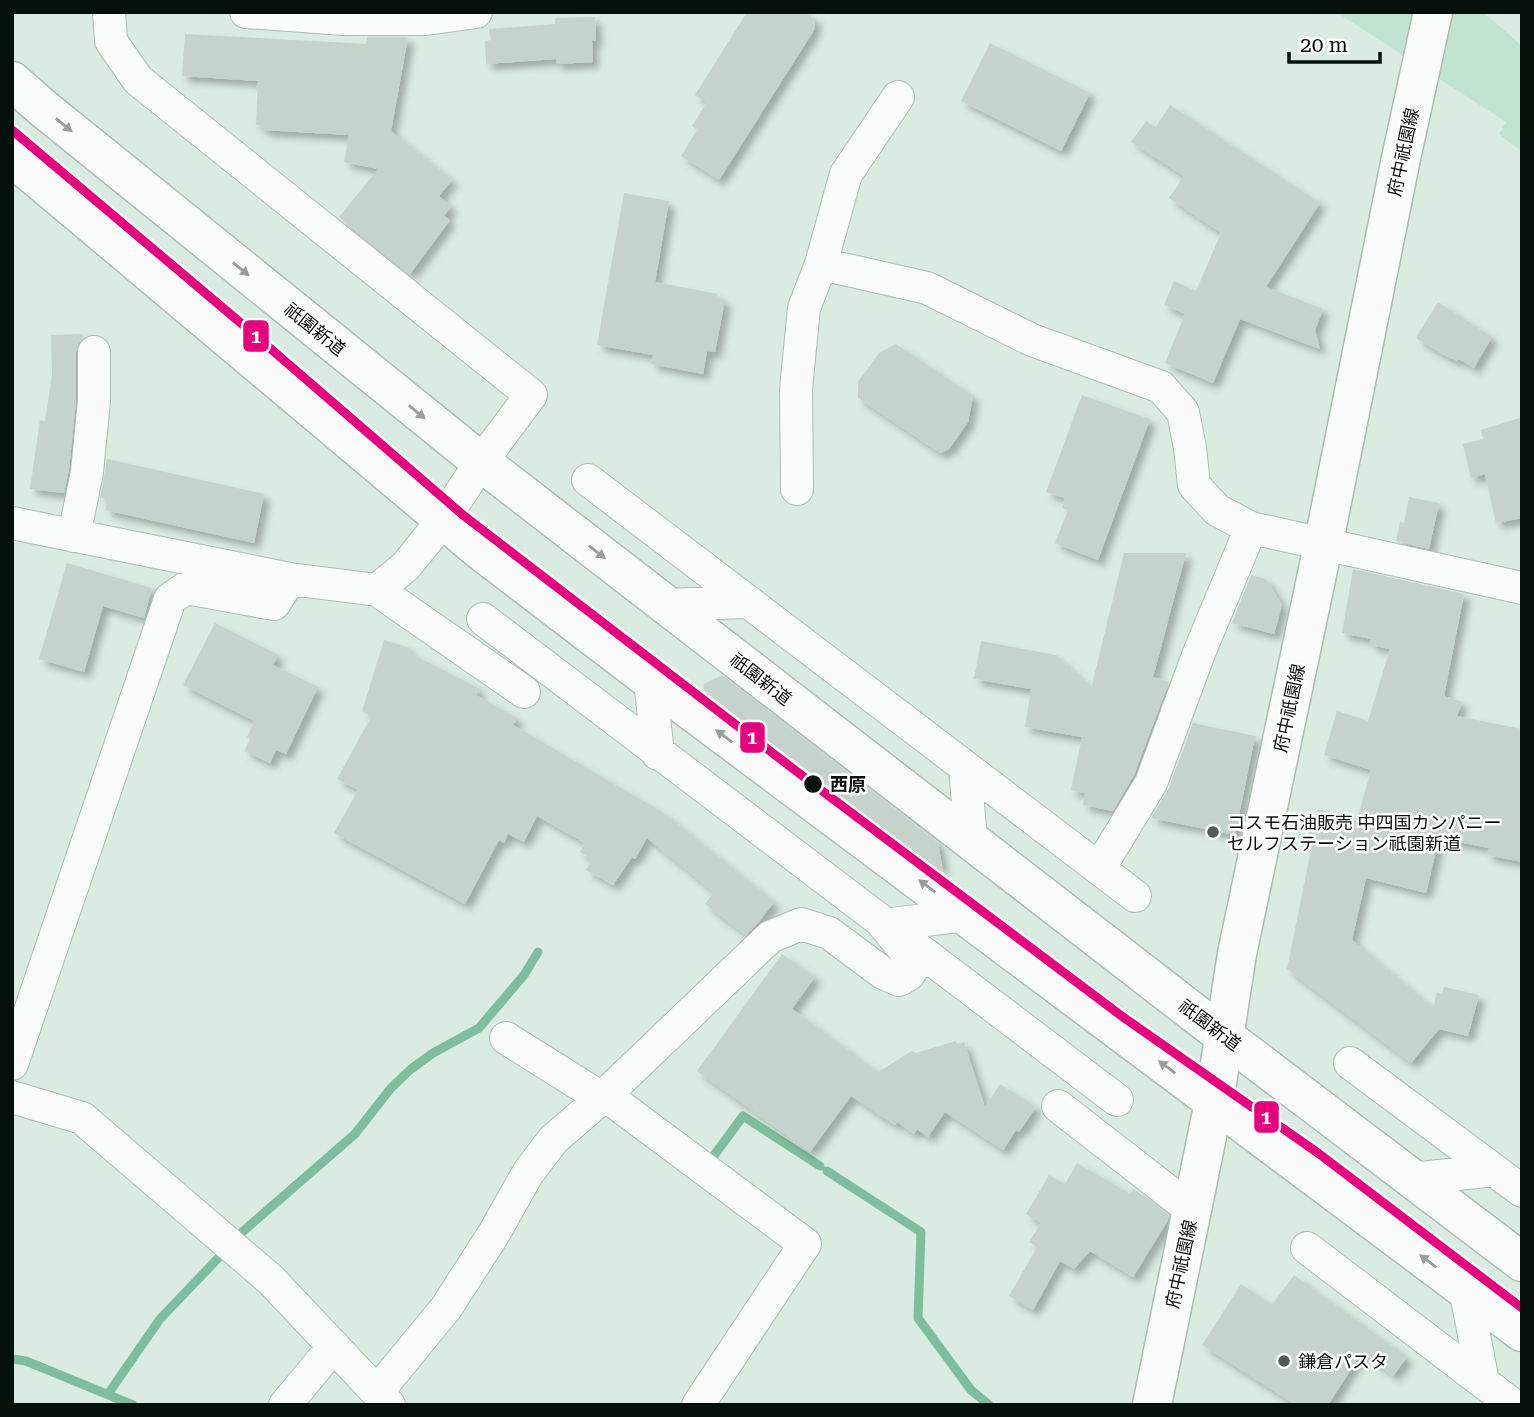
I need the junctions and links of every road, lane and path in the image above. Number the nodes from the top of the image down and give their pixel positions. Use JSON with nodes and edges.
{"nodes":[{"id":1,"x":109,"y":12,"type":"edge"},
{"id":2,"x":246,"y":12,"type":"edge"},
{"id":3,"x":476,"y":12,"type":"edge"},
{"id":4,"x":1433,"y":12,"type":"edge"},
{"id":5,"x":12,"y":81,"type":"edge"},
{"id":6,"x":898,"y":97,"type":"dead end"},
{"id":7,"x":12,"y":157,"type":"edge"},
{"id":8,"x":821,"y":264,"type":"junction"},
{"id":9,"x":94,"y":352,"type":"dead end"},
{"id":10,"x":481,"y":462,"type":"junction"},
{"id":11,"x":588,"y":480,"type":"dead end"},
{"id":12,"x":797,"y":489,"type":"dead end"},
{"id":13,"x":443,"y":520,"type":"junction"},
{"id":14,"x":12,"y":523,"type":"edge"},
{"id":15,"x":1251,"y":528,"type":"junction"},
{"id":16,"x":74,"y":536,"type":"junction"},
{"id":17,"x":1323,"y":546,"type":"junction"},
{"id":18,"x":290,"y":579,"type":"junction"},
{"id":19,"x":1522,"y":588,"type":"edge"},
{"id":20,"x":377,"y":590,"type":"junction"},
{"id":21,"x":746,"y":602,"type":"junction"},
{"id":22,"x":666,"y":605,"type":"junction"},
{"id":23,"x":483,"y":619,"type":"dead end"},
{"id":24,"x":650,"y":680,"type":"junction"},
{"id":25,"x":524,"y":692,"type":"dead end"},
{"id":26,"x":658,"y":754,"type":"junction"},
{"id":27,"x":965,"y":767,"type":"junction"},
{"id":28,"x":971,"y":841,"type":"junction"},
{"id":29,"x":1099,"y":869,"type":"junction"},
{"id":30,"x":1135,"y":896,"type":"dead end"},
{"id":31,"x":966,"y":915,"type":"junction"},
{"id":32,"x":884,"y":925,"type":"junction"},
{"id":33,"x":1224,"y":1036,"type":"junction"},
{"id":34,"x":506,"y":1038,"type":"dead end"},
{"id":35,"x":12,"y":1063,"type":"edge"},
{"id":36,"x":1350,"y":1063,"type":"dead end"},
{"id":37,"x":605,"y":1095,"type":"junction"},
{"id":38,"x":12,"y":1097,"type":"edge"},
{"id":39,"x":1117,"y":1100,"type":"dead end"},
{"id":40,"x":1214,"y":1102,"type":"junction"},
{"id":41,"x":1058,"y":1105,"type":"dead end"},
{"id":42,"x":1494,"y":1170,"type":"junction"},
{"id":43,"x":1412,"y":1179,"type":"junction"},
{"id":44,"x":1522,"y":1191,"type":"edge"},
{"id":45,"x":1192,"y":1210,"type":"junction"},
{"id":46,"x":1307,"y":1248,"type":"dead end"},
{"id":47,"x":1522,"y":1262,"type":"edge"},
{"id":48,"x":1465,"y":1288,"type":"junction"},
{"id":49,"x":1522,"y":1332,"type":"edge"},
{"id":50,"x":334,"y":1346,"type":"junction"},
{"id":51,"x":1483,"y":1382,"type":"junction"},
{"id":52,"x":383,"y":1398,"type":"edge"},
{"id":53,"x":285,"y":1405,"type":"edge"},
{"id":54,"x":698,"y":1405,"type":"edge"},
{"id":55,"x":1152,"y":1405,"type":"edge"},
{"id":56,"x":1513,"y":1405,"type":"edge"}],
"edges":[{"from":1,"to":10,"type":"street"},
{"from":2,"to":3,"type":"street"},
{"from":4,"to":17,"type":"main road","name":"府中祇園線"},
{"from":5,"to":10,"type":"main road","name":"祇園新道","one_way":true},
{"from":6,"to":8,"type":"street"},
{"from":7,"to":13,"type":"main road"},
{"from":8,"to":12,"type":"street"},
{"from":8,"to":15,"type":"street"},
{"from":9,"to":16,"type":"street"},
{"from":10,"to":13,"type":"street"},
{"from":10,"to":22,"type":"main road","name":"祇園新道","one_way":true},
{"from":11,"to":21,"type":"street"},
{"from":13,"to":20,"type":"street"},
{"from":13,"to":24,"type":"main road"},
{"from":14,"to":16,"type":"street"},
{"from":15,"to":17,"type":"street"},
{"from":15,"to":29,"type":"street"},
{"from":16,"to":18,"type":"street"},
{"from":17,"to":19,"type":"street"},
{"from":17,"to":33,"type":"main road","name":"府中祇園線"},
{"from":18,"to":20,"type":"street"},
{"from":18,"to":35,"type":"street"},
{"from":20,"to":25,"type":"street"},
{"from":21,"to":22,"type":"street"},
{"from":21,"to":27,"type":"street"},
{"from":22,"to":28,"type":"main road","name":"祇園新道"},
{"from":23,"to":26,"type":"street"},
{"from":24,"to":26,"type":"street"},
{"from":31,"to":24,"type":"main road","one_way":true},
{"from":26,"to":32,"type":"street"},
{"from":27,"to":28,"type":"street"},
{"from":27,"to":29,"type":"street"},
{"from":28,"to":33,"type":"main road","name":"祇園新道"},
{"from":29,"to":30,"type":"street"},
{"from":31,"to":32,"type":"street"},
{"from":40,"to":31,"type":"main road","one_way":true},
{"from":32,"to":37,"type":"street"},
{"from":32,"to":39,"type":"street"},
{"from":33,"to":40,"type":"main road","name":"府中祇園線"},
{"from":33,"to":43,"type":"main road","name":"祇園新道"},
{"from":34,"to":37,"type":"street"},
{"from":36,"to":42,"type":"street"},
{"from":37,"to":52,"type":"street"},
{"from":37,"to":54,"type":"street"},
{"from":38,"to":50,"type":"street"},
{"from":40,"to":45,"type":"main road","name":"府中祇園線"},
{"from":48,"to":40,"type":"main road","one_way":true},
{"from":41,"to":45,"type":"street"},
{"from":42,"to":43,"type":"street"},
{"from":42,"to":44,"type":"street"},
{"from":43,"to":47,"type":"main road","name":"祇園新道"},
{"from":45,"to":55,"type":"main road","name":"府中祇園線"},
{"from":46,"to":51,"type":"street"},
{"from":48,"to":49,"type":"main road"},
{"from":48,"to":51,"type":"street"},
{"from":50,"to":52,"type":"street"},
{"from":50,"to":53,"type":"street"},
{"from":51,"to":56,"type":"street"}]}
